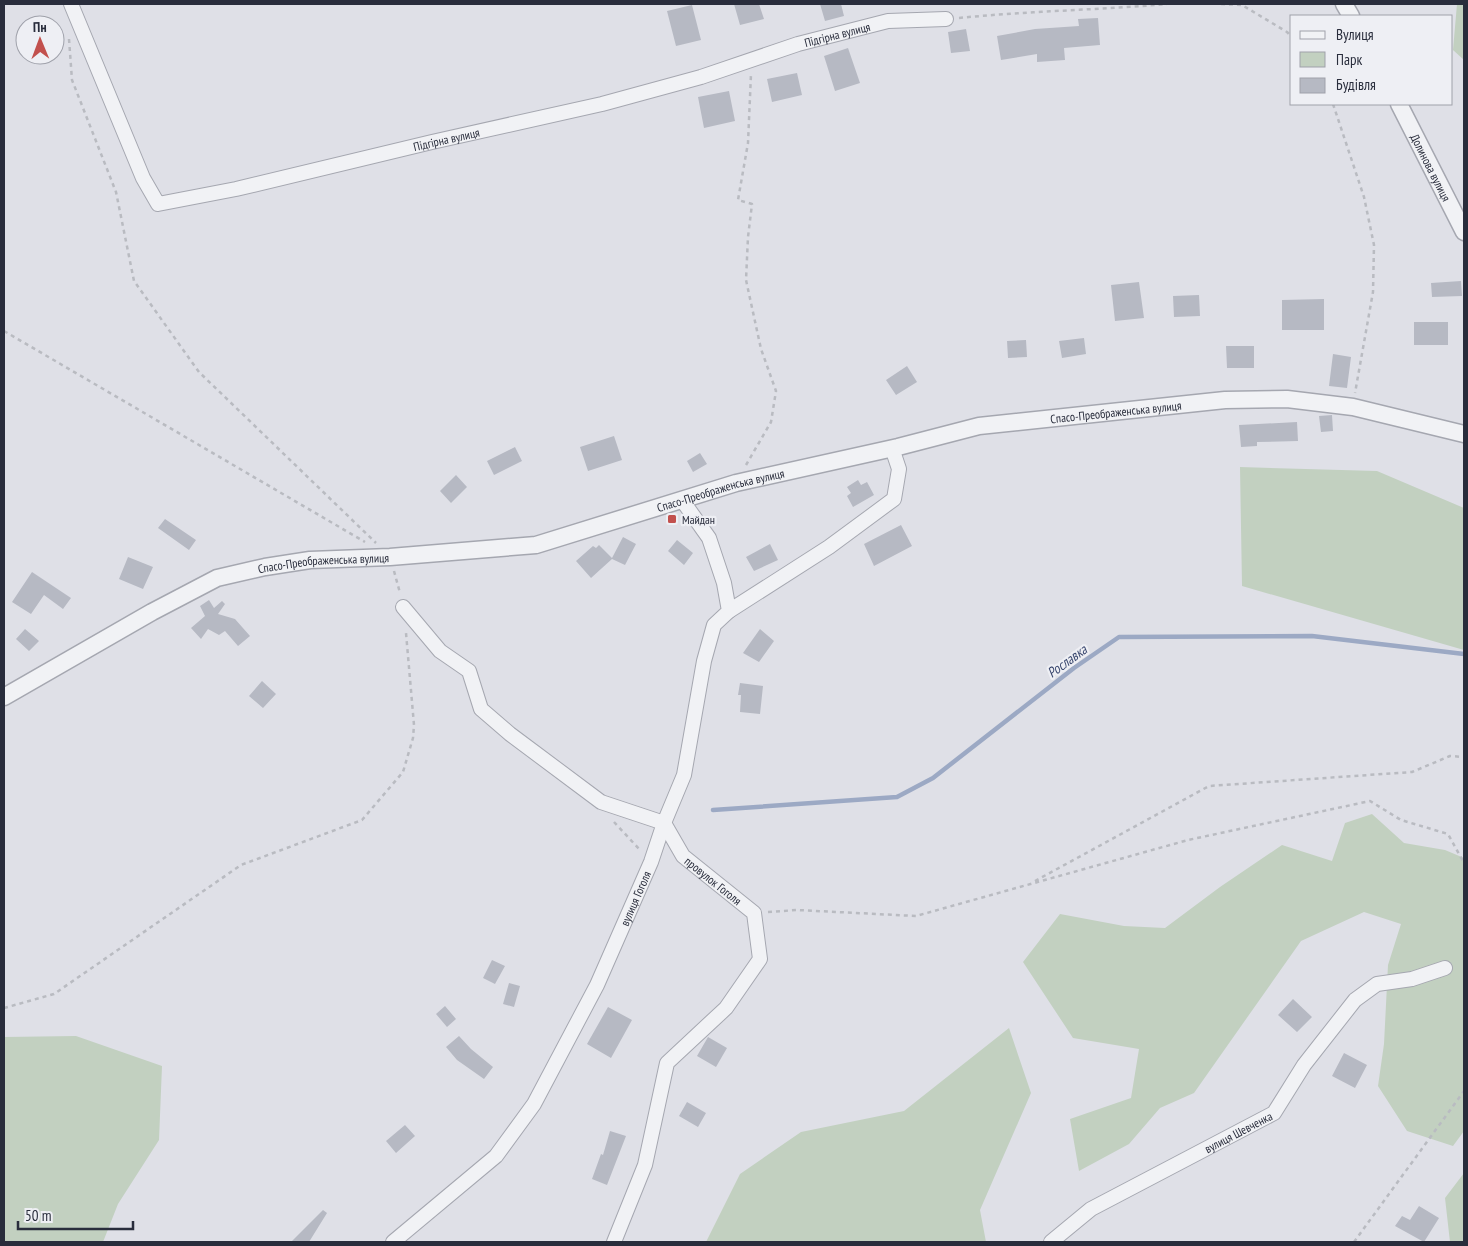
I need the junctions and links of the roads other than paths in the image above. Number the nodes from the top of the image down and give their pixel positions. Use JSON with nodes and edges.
{"nodes":[{"id":1,"x":71,"y":4,"type":"edge"},
{"id":2,"x":1344,"y":4,"type":"edge"},
{"id":3,"x":1350,"y":15,"type":"edge"},
{"id":4,"x":946,"y":19,"type":"road end"},
{"id":5,"x":1400,"y":105,"type":"edge"},
{"id":6,"x":1464,"y":232,"type":"edge"},
{"id":7,"x":1464,"y":434,"type":"edge"},
{"id":8,"x":892,"y":448,"type":"junction"},
{"id":9,"x":682,"y":500,"type":"junction"},
{"id":10,"x":403,"y":606,"type":"road end"},
{"id":11,"x":729,"y":611,"type":"junction"},
{"id":12,"x":4,"y":697,"type":"edge"},
{"id":13,"x":664,"y":823,"type":"junction"},
{"id":14,"x":1444,"y":968,"type":"dead end"},
{"id":15,"x":393,"y":1242,"type":"edge"},
{"id":16,"x":614,"y":1242,"type":"edge"},
{"id":17,"x":1050,"y":1242,"type":"edge"}],
"edges":[{"from":1,"to":4,"type":"street","name":"Підгірна вулиця"},
{"from":2,"to":3,"type":"street"},
{"from":5,"to":6,"type":"street","name":"Долинова вулиця"},
{"from":7,"to":8,"type":"street","name":"Спасо-Преображенська вулиця"},
{"from":8,"to":9,"type":"street","name":"Спасо-Преображенська вулиця"},
{"from":8,"to":11,"type":"street","name":"вулиця Гоголя"},
{"from":9,"to":11,"type":"street"},
{"from":9,"to":12,"type":"street","name":"Спасо-Преображенська вулиця"},
{"from":10,"to":13,"type":"street"},
{"from":11,"to":13,"type":"street","name":"вулиця Гоголя"},
{"from":13,"to":15,"type":"street","name":"вулиця Гоголя"},
{"from":13,"to":16,"type":"street","name":"провулок Гоголя"},
{"from":14,"to":17,"type":"street","name":"вулиця Шевченка"}]}
